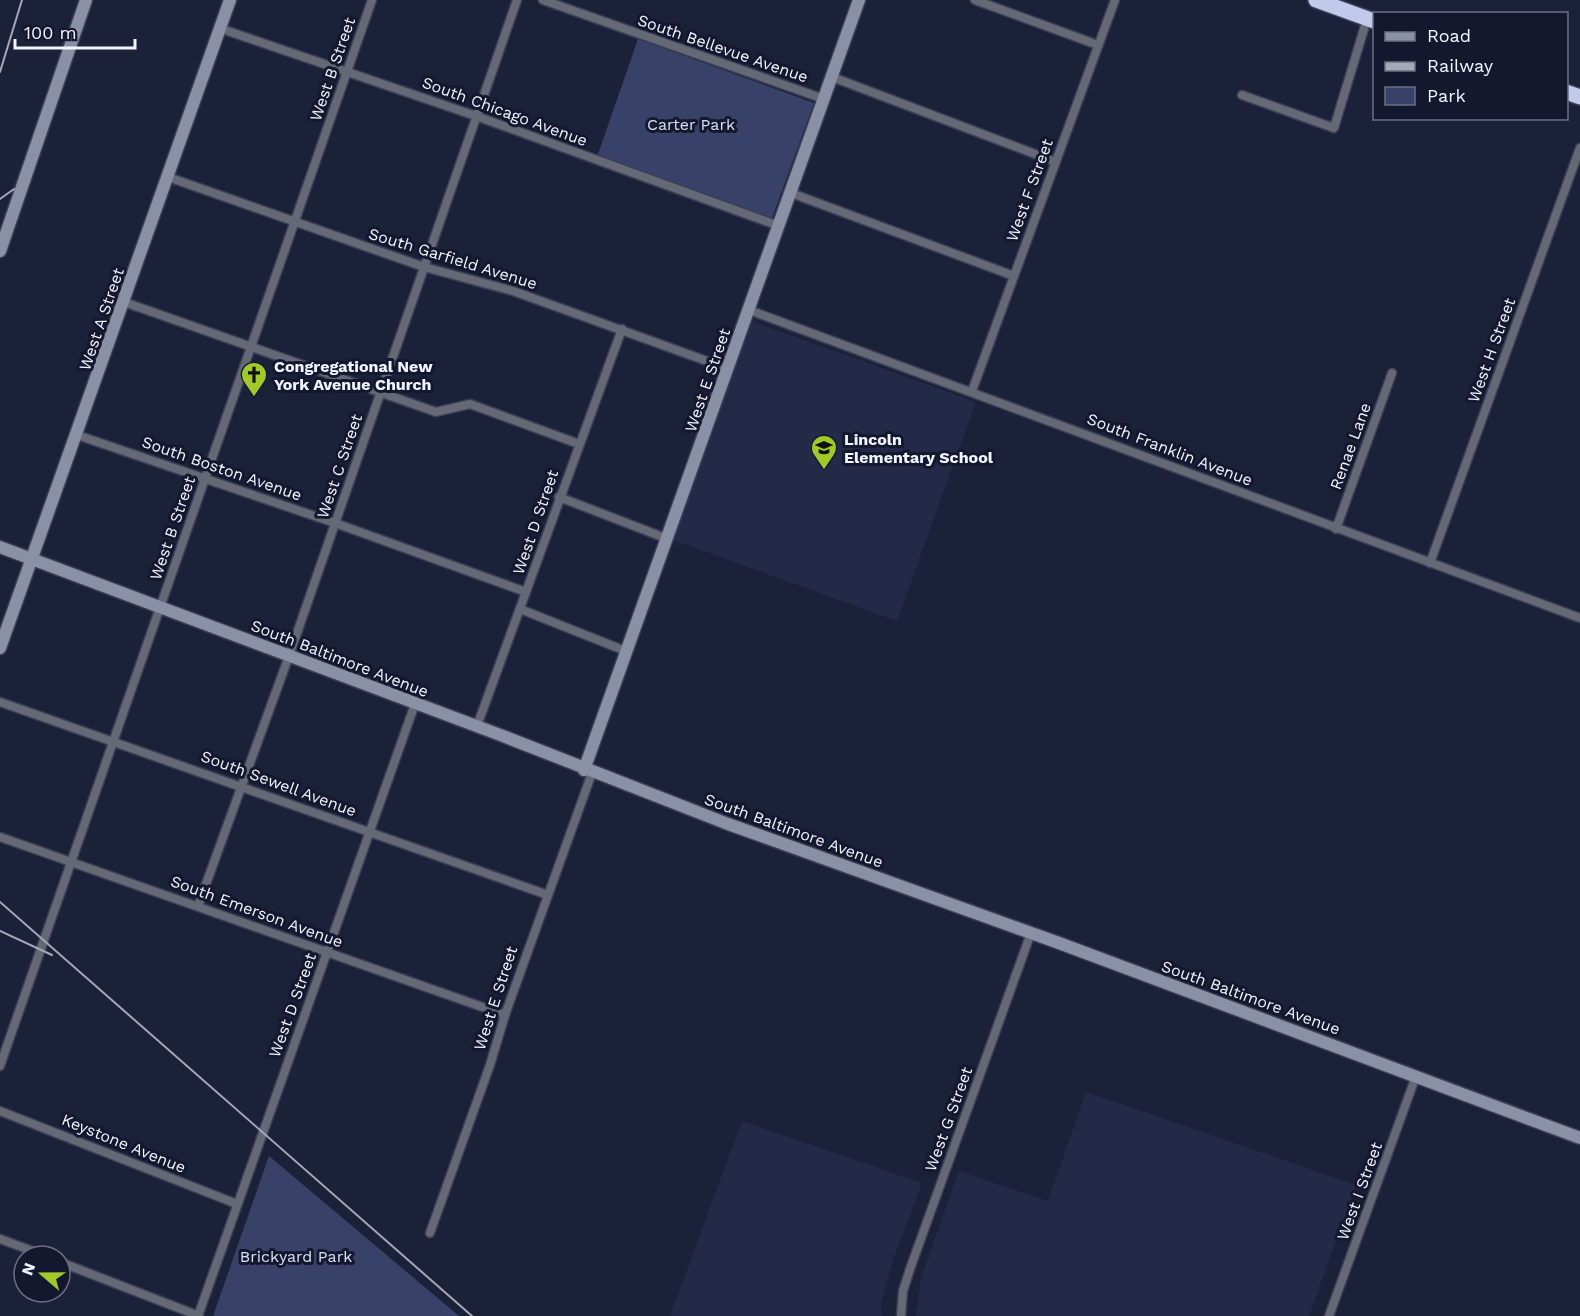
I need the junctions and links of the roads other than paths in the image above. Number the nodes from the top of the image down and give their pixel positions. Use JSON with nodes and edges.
{"nodes":[{"id":1,"x":86,"y":0,"type":"edge"},
{"id":2,"x":230,"y":0,"type":"edge"},
{"id":3,"x":372,"y":0,"type":"edge"},
{"id":4,"x":517,"y":0,"type":"edge"},
{"id":5,"x":543,"y":0,"type":"edge"},
{"id":6,"x":860,"y":0,"type":"edge"},
{"id":7,"x":975,"y":0,"type":"edge"},
{"id":8,"x":1115,"y":0,"type":"edge"},
{"id":9,"x":1316,"y":0,"type":"edge"},
{"id":10,"x":1371,"y":20,"type":"edge"},
{"id":11,"x":219,"y":28,"type":"junction"},
{"id":12,"x":1098,"y":45,"type":"junction"},
{"id":13,"x":347,"y":72,"type":"junction"},
{"id":14,"x":832,"y":77,"type":"junction"},
{"id":15,"x":1242,"y":95,"type":"dead end"},
{"id":16,"x":824,"y":99,"type":"junction"},
{"id":17,"x":476,"y":116,"type":"junction"},
{"id":18,"x":1580,"y":148,"type":"edge"},
{"id":19,"x":1056,"y":162,"type":"junction"},
{"id":20,"x":168,"y":177,"type":"junction"},
{"id":21,"x":791,"y":193,"type":"junction"},
{"id":22,"x":296,"y":221,"type":"junction"},
{"id":23,"x":779,"y":226,"type":"junction"},
{"id":24,"x":0,"y":251,"type":"edge"},
{"id":25,"x":424,"y":267,"type":"junction"},
{"id":26,"x":1014,"y":276,"type":"junction"},
{"id":27,"x":124,"y":302,"type":"junction"},
{"id":28,"x":749,"y":310,"type":"junction"},
{"id":29,"x":622,"y":329,"type":"junction"},
{"id":30,"x":252,"y":348,"type":"junction"},
{"id":31,"x":729,"y":369,"type":"junction"},
{"id":32,"x":1392,"y":373,"type":"dead end"},
{"id":33,"x":972,"y":391,"type":"junction"},
{"id":34,"x":380,"y":394,"type":"junction"},
{"id":35,"x":77,"y":435,"type":"junction"},
{"id":36,"x":579,"y":444,"type":"junction"},
{"id":37,"x":206,"y":478,"type":"junction"},
{"id":38,"x":559,"y":497,"type":"junction"},
{"id":39,"x":335,"y":523,"type":"junction"},
{"id":40,"x":1336,"y":529,"type":"junction"},
{"id":41,"x":668,"y":539,"type":"junction"},
{"id":42,"x":0,"y":547,"type":"edge"},
{"id":43,"x":32,"y":558,"type":"junction"},
{"id":44,"x":1431,"y":563,"type":"junction"},
{"id":45,"x":526,"y":592,"type":"junction"},
{"id":46,"x":161,"y":607,"type":"junction"},
{"id":47,"x":520,"y":609,"type":"junction"},
{"id":48,"x":1580,"y":618,"type":"edge"},
{"id":49,"x":0,"y":648,"type":"edge"},
{"id":50,"x":628,"y":652,"type":"junction"},
{"id":51,"x":289,"y":656,"type":"junction"},
{"id":52,"x":0,"y":702,"type":"edge"},
{"id":53,"x":415,"y":704,"type":"junction"},
{"id":54,"x":477,"y":726,"type":"junction"},
{"id":55,"x":113,"y":740,"type":"junction"},
{"id":56,"x":588,"y":771,"type":"junction"},
{"id":57,"x":242,"y":786,"type":"junction"},
{"id":58,"x":369,"y":831,"type":"junction"},
{"id":59,"x":0,"y":837,"type":"edge"},
{"id":60,"x":71,"y":861,"type":"junction"},
{"id":61,"x":548,"y":895,"type":"junction"},
{"id":62,"x":198,"y":906,"type":"junction"},
{"id":63,"x":1030,"y":933,"type":"junction"},
{"id":64,"x":327,"y":953,"type":"junction"},
{"id":65,"x":505,"y":1015,"type":"junction"},
{"id":66,"x":0,"y":1066,"type":"edge"},
{"id":67,"x":1416,"y":1076,"type":"junction"},
{"id":68,"x":0,"y":1111,"type":"edge"},
{"id":69,"x":1580,"y":1138,"type":"edge"},
{"id":70,"x":237,"y":1204,"type":"junction"},
{"id":71,"x":430,"y":1233,"type":"dead end"},
{"id":72,"x":72,"y":1267,"type":"edge"},
{"id":73,"x":198,"y":1316,"type":"edge"},
{"id":74,"x":901,"y":1316,"type":"edge"},
{"id":75,"x":1329,"y":1316,"type":"edge"}],
"edges":[{"from":1,"to":24,"type":"street"},
{"from":2,"to":11,"type":"street","name":"West A Street"},
{"from":3,"to":13,"type":"street","name":"West B Street"},
{"from":4,"to":17,"type":"street","name":"West C Street"},
{"from":5,"to":16,"type":"street","name":"South Bellevue Avenue"},
{"from":6,"to":14,"type":"street","name":"West E Street"},
{"from":7,"to":12,"type":"street"},
{"from":8,"to":12,"type":"street","name":"West F Street"},
{"from":9,"to":10,"type":"highway"},
{"from":10,"to":15,"type":"street"},
{"from":11,"to":13,"type":"street","name":"South Chicago Avenue"},
{"from":11,"to":20,"type":"street","name":"West A Street"},
{"from":12,"to":19,"type":"street","name":"West F Street"},
{"from":13,"to":17,"type":"street","name":"South Chicago Avenue"},
{"from":13,"to":22,"type":"street","name":"West B Street"},
{"from":14,"to":16,"type":"street","name":"West E Street"},
{"from":14,"to":19,"type":"street","name":"South Bellevue Avenue"},
{"from":16,"to":21,"type":"street","name":"West E Street"},
{"from":17,"to":23,"type":"street","name":"South Chicago Avenue"},
{"from":17,"to":25,"type":"street","name":"West C Street"},
{"from":18,"to":44,"type":"street","name":"West H Street"},
{"from":19,"to":26,"type":"street","name":"West F Street"},
{"from":20,"to":22,"type":"street","name":"South Garfield Avenue"},
{"from":20,"to":27,"type":"street","name":"West A Street"},
{"from":21,"to":23,"type":"street","name":"West E Street"},
{"from":21,"to":26,"type":"street"},
{"from":22,"to":25,"type":"street","name":"South Garfield Avenue"},
{"from":22,"to":30,"type":"street","name":"West B Street"},
{"from":23,"to":28,"type":"street","name":"West E Street"},
{"from":25,"to":29,"type":"street","name":"South Garfield Avenue"},
{"from":25,"to":34,"type":"street","name":"West C Street"},
{"from":26,"to":33,"type":"street","name":"West F Street"},
{"from":27,"to":30,"type":"street"},
{"from":27,"to":35,"type":"street","name":"West A Street"},
{"from":28,"to":31,"type":"street","name":"West E Street"},
{"from":28,"to":33,"type":"street","name":"South Franklin Avenue"},
{"from":29,"to":31,"type":"street","name":"South Garfield Avenue"},
{"from":29,"to":36,"type":"street","name":"West D Street"},
{"from":30,"to":34,"type":"street"},
{"from":30,"to":37,"type":"street","name":"West B Street"},
{"from":31,"to":41,"type":"street","name":"West E Street"},
{"from":32,"to":40,"type":"street","name":"Renae Lane"},
{"from":33,"to":40,"type":"street","name":"South Franklin Avenue"},
{"from":34,"to":36,"type":"street"},
{"from":34,"to":39,"type":"street","name":"West C Street"},
{"from":35,"to":37,"type":"street","name":"South Boston Avenue"},
{"from":35,"to":43,"type":"street","name":"West A Street"},
{"from":36,"to":38,"type":"street","name":"West D Street"},
{"from":37,"to":39,"type":"street","name":"South Boston Avenue"},
{"from":37,"to":46,"type":"street","name":"West B Street"},
{"from":38,"to":41,"type":"street"},
{"from":38,"to":45,"type":"street","name":"West D Street"},
{"from":39,"to":45,"type":"street","name":"South Boston Avenue"},
{"from":39,"to":51,"type":"street","name":"West C Street"},
{"from":40,"to":44,"type":"street","name":"South Franklin Avenue"},
{"from":41,"to":50,"type":"street","name":"West E Street"},
{"from":42,"to":43,"type":"street","name":"South Baltimore Avenue"},
{"from":43,"to":46,"type":"street","name":"South Baltimore Avenue"},
{"from":43,"to":49,"type":"street","name":"West A Street"},
{"from":44,"to":48,"type":"street","name":"South Franklin Avenue"},
{"from":45,"to":47,"type":"street","name":"West D Street"},
{"from":46,"to":51,"type":"street","name":"South Baltimore Avenue"},
{"from":46,"to":55,"type":"street","name":"West B Street"},
{"from":47,"to":50,"type":"street"},
{"from":47,"to":54,"type":"street","name":"West D Street"},
{"from":50,"to":56,"type":"street","name":"West E Street"},
{"from":51,"to":53,"type":"street","name":"South Baltimore Avenue"},
{"from":51,"to":57,"type":"street","name":"West C Street"},
{"from":52,"to":55,"type":"street","name":"South Sewell Avenue"},
{"from":53,"to":54,"type":"street","name":"South Baltimore Avenue"},
{"from":53,"to":58,"type":"street","name":"West D Street"},
{"from":54,"to":56,"type":"street","name":"South Baltimore Avenue"},
{"from":55,"to":57,"type":"street","name":"South Sewell Avenue"},
{"from":55,"to":60,"type":"street","name":"West B Street"},
{"from":56,"to":61,"type":"street","name":"West E Street"},
{"from":56,"to":63,"type":"street","name":"South Baltimore Avenue"},
{"from":57,"to":58,"type":"street","name":"South Sewell Avenue"},
{"from":57,"to":62,"type":"street","name":"West C Street"},
{"from":58,"to":61,"type":"street","name":"South Sewell Avenue"},
{"from":58,"to":64,"type":"street","name":"West D Street"},
{"from":59,"to":60,"type":"street","name":"South Emerson Avenue"},
{"from":60,"to":62,"type":"street","name":"South Emerson Avenue"},
{"from":60,"to":66,"type":"street","name":"West B Street"},
{"from":61,"to":65,"type":"street","name":"West E Street"},
{"from":62,"to":64,"type":"street","name":"South Emerson Avenue"},
{"from":63,"to":67,"type":"street","name":"South Baltimore Avenue"},
{"from":63,"to":74,"type":"street","name":"West G Street"},
{"from":64,"to":65,"type":"street","name":"South Emerson Avenue"},
{"from":64,"to":70,"type":"street","name":"West D Street"},
{"from":65,"to":71,"type":"street","name":"West E Street"},
{"from":67,"to":69,"type":"street","name":"South Baltimore Avenue"},
{"from":67,"to":75,"type":"street","name":"West I Street"},
{"from":68,"to":70,"type":"street","name":"Keystone Avenue"},
{"from":70,"to":73,"type":"street","name":"West D Street"},
{"from":72,"to":73,"type":"street"}]}
